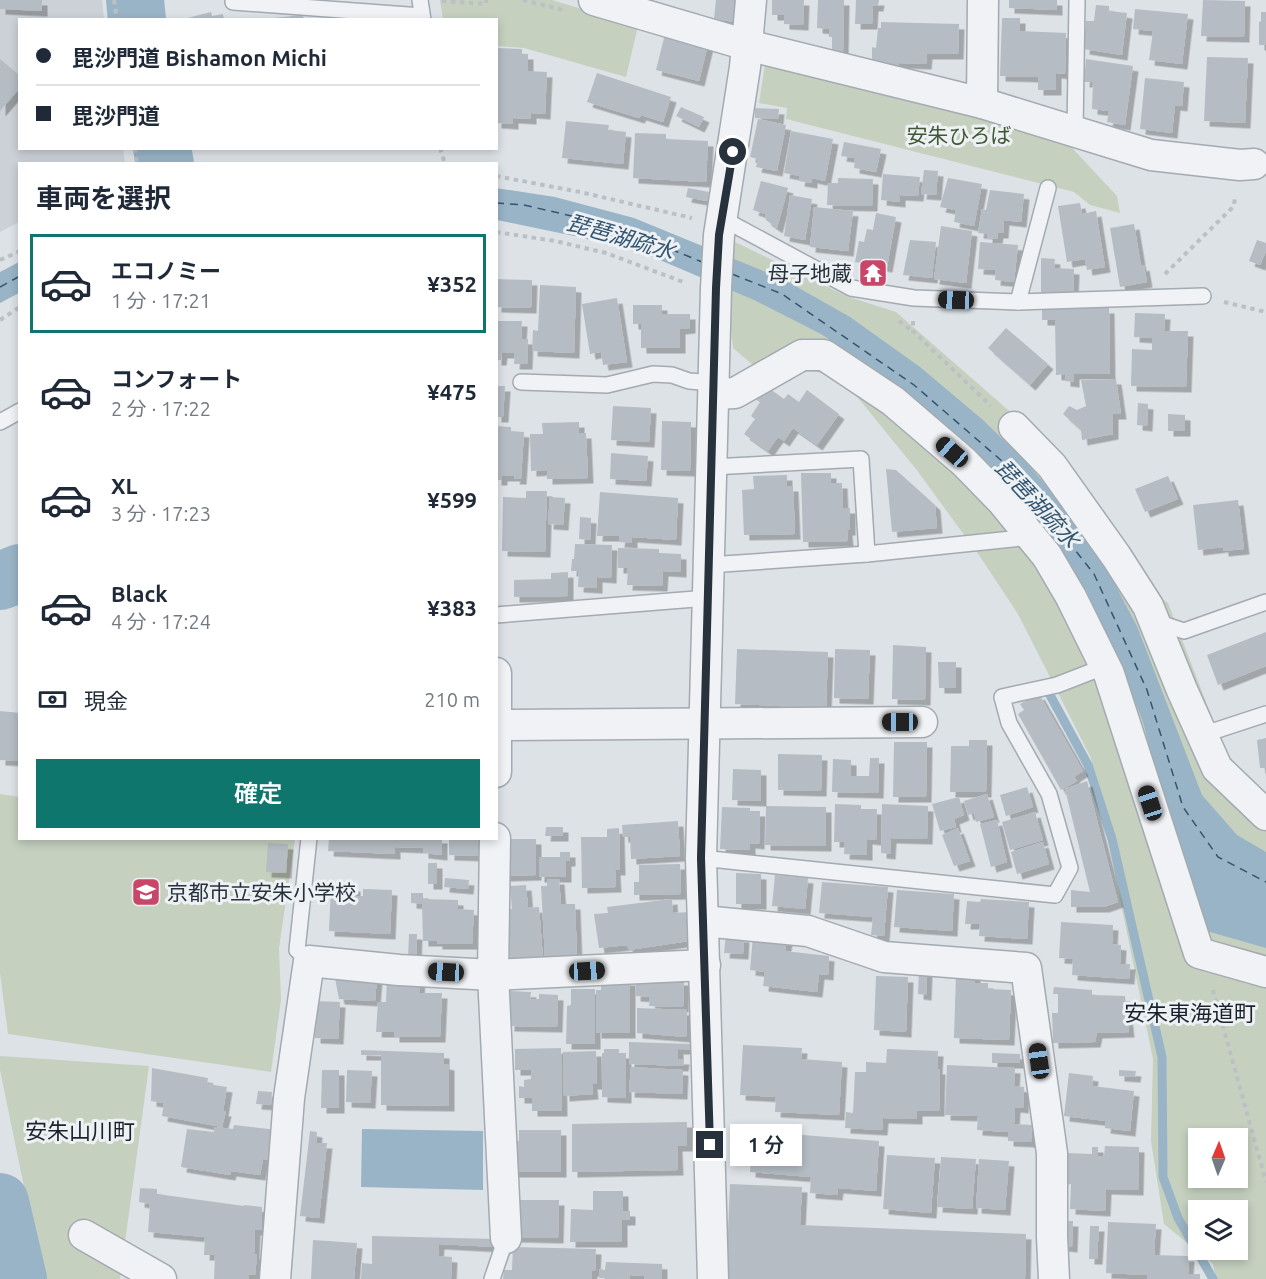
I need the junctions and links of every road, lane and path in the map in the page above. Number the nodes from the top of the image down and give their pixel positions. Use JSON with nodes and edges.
{"nodes":[{"id":1,"x":114,"y":0,"type":"edge"},
{"id":2,"x":486,"y":0,"type":"edge"},
{"id":3,"x":594,"y":0,"type":"edge"},
{"id":4,"x":751,"y":0,"type":"edge"},
{"id":5,"x":983,"y":0,"type":"edge"},
{"id":6,"x":1077,"y":0,"type":"edge"},
{"id":7,"x":233,"y":2,"type":"dead end"},
{"id":8,"x":421,"y":9,"type":"edge"},
{"id":9,"x":117,"y":18,"type":"edge"},
{"id":10,"x":747,"y":45,"type":"junction"},
{"id":11,"x":982,"y":103,"type":"junction"},
{"id":12,"x":1076,"y":133,"type":"junction"},
{"id":13,"x":1262,"y":166,"type":"edge"},
{"id":14,"x":498,"y":176,"type":"edge"},
{"id":15,"x":1048,"y":188,"type":"dead end"},
{"id":16,"x":1234,"y":206,"type":"dead end"},
{"id":17,"x":721,"y":227,"type":"junction"},
{"id":18,"x":498,"y":232,"type":"edge"},
{"id":19,"x":18,"y":252,"type":"edge"},
{"id":20,"x":0,"y":260,"type":"edge"},
{"id":21,"x":716,"y":295,"type":"junction"},
{"id":22,"x":1203,"y":296,"type":"joint"},
{"id":23,"x":914,"y":298,"type":"junction"},
{"id":24,"x":1156,"y":298,"type":"junction"},
{"id":25,"x":1018,"y":302,"type":"junction"},
{"id":26,"x":18,"y":308,"type":"edge"},
{"id":27,"x":1266,"y":312,"type":"edge"},
{"id":28,"x":0,"y":320,"type":"edge"},
{"id":29,"x":521,"y":382,"type":"dead end"},
{"id":30,"x":714,"y":388,"type":"junction"},
{"id":31,"x":18,"y":412,"type":"edge"},
{"id":32,"x":0,"y":422,"type":"edge"},
{"id":33,"x":1014,"y":427,"type":"joint"},
{"id":34,"x":712,"y":467,"type":"junction"},
{"id":35,"x":1031,"y":537,"type":"junction"},
{"id":36,"x":867,"y":554,"type":"junction"},
{"id":37,"x":709,"y":565,"type":"junction"},
{"id":38,"x":708,"y":597,"type":"junction"},
{"id":39,"x":1266,"y":602,"type":"edge"},
{"id":40,"x":498,"y":615,"type":"edge"},
{"id":41,"x":1154,"y":621,"type":"junction"},
{"id":42,"x":1106,"y":666,"type":"junction"},
{"id":43,"x":1266,"y":714,"type":"edge"},
{"id":44,"x":922,"y":722,"type":"dead end"},
{"id":45,"x":705,"y":724,"type":"junction"},
{"id":46,"x":498,"y":725,"type":"edge"},
{"id":47,"x":1202,"y":735,"type":"junction"},
{"id":48,"x":1266,"y":815,"type":"edge"},
{"id":49,"x":309,"y":840,"type":"edge"},
{"id":50,"x":495,"y":840,"type":"edge"},
{"id":51,"x":701,"y":858,"type":"junction"},
{"id":52,"x":703,"y":921,"type":"junction"},
{"id":53,"x":1199,"y":953,"type":"junction"},
{"id":54,"x":309,"y":961,"type":"junction"},
{"id":55,"x":705,"y":965,"type":"junction"},
{"id":56,"x":1266,"y":972,"type":"edge"},
{"id":57,"x":493,"y":975,"type":"junction"},
{"id":58,"x":1266,"y":1182,"type":"edge"},
{"id":59,"x":84,"y":1235,"type":"dead end"},
{"id":60,"x":506,"y":1238,"type":"joint"},
{"id":61,"x":161,"y":1279,"type":"edge"},
{"id":62,"x":275,"y":1279,"type":"edge"},
{"id":63,"x":492,"y":1279,"type":"edge"},
{"id":64,"x":713,"y":1279,"type":"edge"},
{"id":65,"x":1053,"y":1279,"type":"edge"}],
"edges":[{"from":1,"to":9,"type":"path"},
{"from":2,"to":8,"type":"path"},
{"from":3,"to":10,"type":"street"},
{"from":4,"to":10,"type":"street"},
{"from":5,"to":11,"type":"street"},
{"from":6,"to":12,"type":"lane"},
{"from":7,"to":8,"type":"lane"},
{"from":10,"to":11,"type":"street"},
{"from":10,"to":17,"type":"street"},
{"from":11,"to":12,"type":"street"},
{"from":12,"to":13,"type":"street"},
{"from":14,"to":17,"type":"path"},
{"from":15,"to":25,"type":"lane"},
{"from":16,"to":24,"type":"path"},
{"from":17,"to":21,"type":"street"},
{"from":17,"to":23,"type":"lane"},
{"from":18,"to":21,"type":"path"},
{"from":19,"to":20,"type":"path"},
{"from":21,"to":30,"type":"street"},
{"from":22,"to":24,"type":"lane"},
{"from":22,"to":27,"type":"path"},
{"from":23,"to":25,"type":"lane"},
{"from":23,"to":33,"type":"path"},
{"from":24,"to":25,"type":"lane"},
{"from":26,"to":28,"type":"path"},
{"from":29,"to":30,"type":"lane"},
{"from":30,"to":34,"type":"street"},
{"from":30,"to":35,"type":"street"},
{"from":31,"to":32,"type":"lane"},
{"from":33,"to":41,"type":"street"},
{"from":34,"to":36,"type":"lane"},
{"from":34,"to":37,"type":"street"},
{"from":35,"to":36,"type":"lane"},
{"from":35,"to":42,"type":"street"},
{"from":36,"to":37,"type":"lane"},
{"from":37,"to":38,"type":"street"},
{"from":38,"to":40,"type":"lane"},
{"from":38,"to":45,"type":"street"},
{"from":39,"to":41,"type":"lane"},
{"from":41,"to":47,"type":"street"},
{"from":42,"to":51,"type":"lane"},
{"from":42,"to":53,"type":"street"},
{"from":43,"to":47,"type":"lane"},
{"from":44,"to":45,"type":"street"},
{"from":45,"to":46,"type":"street"},
{"from":45,"to":51,"type":"street"},
{"from":47,"to":48,"type":"street"},
{"from":49,"to":54,"type":"lane"},
{"from":50,"to":57,"type":"street"},
{"from":51,"to":52,"type":"street"},
{"from":52,"to":55,"type":"street"},
{"from":52,"to":65,"type":"street"},
{"from":53,"to":56,"type":"street"},
{"from":53,"to":58,"type":"path"},
{"from":54,"to":57,"type":"street"},
{"from":54,"to":62,"type":"street"},
{"from":55,"to":57,"type":"street"},
{"from":55,"to":64,"type":"street"},
{"from":57,"to":60,"type":"street"},
{"from":59,"to":61,"type":"street"},
{"from":60,"to":63,"type":"lane"}]}
